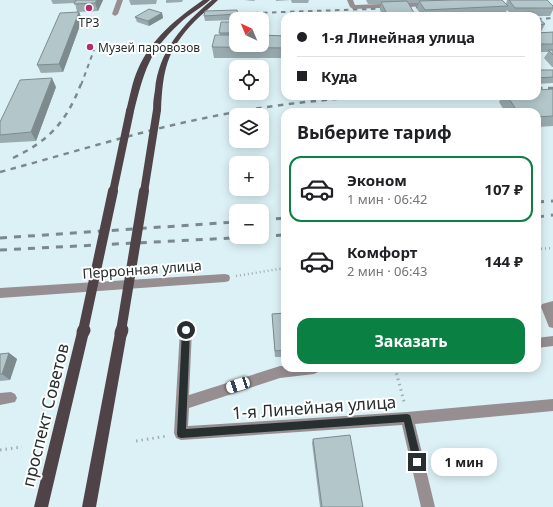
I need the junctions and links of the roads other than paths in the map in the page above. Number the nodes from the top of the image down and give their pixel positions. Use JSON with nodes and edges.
{"nodes":[{"id":1,"x":120,"y":0,"type":"edge"},
{"id":2,"x":206,"y":0,"type":"edge"},
{"id":3,"x":215,"y":0,"type":"edge"},
{"id":4,"x":350,"y":0,"type":"edge"},
{"id":5,"x":439,"y":4,"type":"edge"},
{"id":6,"x":115,"y":14,"type":"dead end"},
{"id":7,"x":225,"y":278,"type":"road end"},
{"id":8,"x":0,"y":293,"type":"edge"},
{"id":9,"x":550,"y":307,"type":"edge"},
{"id":10,"x":553,"y":323,"type":"edge"},
{"id":11,"x":186,"y":330,"type":"dead end"},
{"id":12,"x":553,"y":341,"type":"edge"},
{"id":13,"x":541,"y":342,"type":"edge"},
{"id":14,"x":281,"y":372,"type":"edge"},
{"id":15,"x":182,"y":404,"type":"junction"},
{"id":16,"x":553,"y":405,"type":"edge"},
{"id":17,"x":406,"y":414,"type":"junction"},
{"id":18,"x":41,"y":507,"type":"edge"},
{"id":19,"x":89,"y":507,"type":"edge"},
{"id":20,"x":428,"y":507,"type":"edge"}],
"edges":[{"from":1,"to":6,"type":"street"},
{"from":2,"to":18,"type":"main road","name":"проспект Советов","bridge":true},
{"from":3,"to":19,"type":"main road","bridge":true},
{"from":4,"to":5,"type":"street"},
{"from":7,"to":8,"type":"street","name":"Перронная улица"},
{"from":9,"to":10,"type":"street"},
{"from":11,"to":15,"type":"street"},
{"from":12,"to":13,"type":"street"},
{"from":14,"to":15,"type":"street"},
{"from":15,"to":17,"type":"street","name":"1-я Линейная улица"},
{"from":16,"to":17,"type":"street","name":"1-я Линейная улица"},
{"from":17,"to":20,"type":"street"}]}
